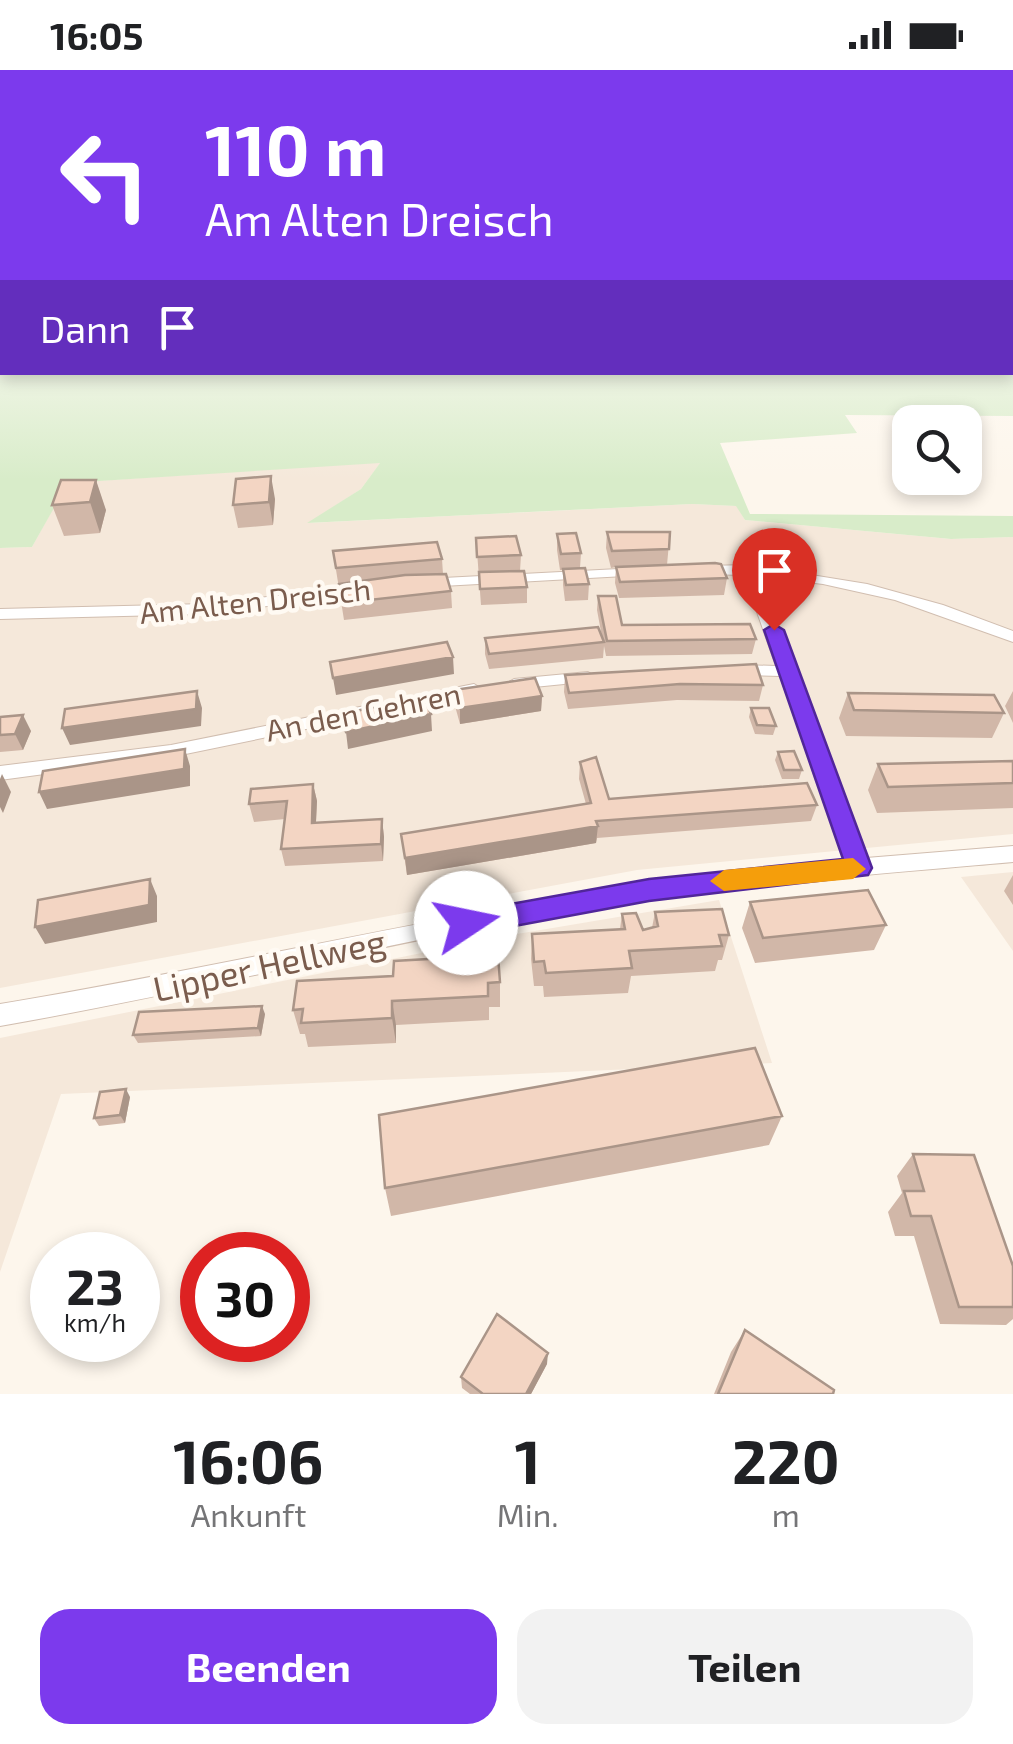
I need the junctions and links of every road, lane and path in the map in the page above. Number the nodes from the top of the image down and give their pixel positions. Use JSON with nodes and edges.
{"nodes":[{"id":1,"x":749,"y":570,"type":"junction"},
{"id":2,"x":693,"y":571,"type":"edge"},
{"id":3,"x":656,"y":572,"type":"edge"},
{"id":4,"x":406,"y":584,"type":"edge"},
{"id":5,"x":378,"y":588,"type":"edge"},
{"id":6,"x":0,"y":614,"type":"edge"},
{"id":7,"x":1013,"y":637,"type":"edge"},
{"id":8,"x":710,"y":670,"type":"edge"},
{"id":9,"x":788,"y":670,"type":"junction"},
{"id":10,"x":604,"y":675,"type":"edge"},
{"id":11,"x":0,"y":773,"type":"edge"},
{"id":12,"x":1013,"y":854,"type":"edge"},
{"id":13,"x":859,"y":868,"type":"junction"},
{"id":14,"x":0,"y":1015,"type":"edge"}],
"edges":[{"from":1,"to":2,"type":"street"},
{"from":1,"to":7,"type":"street"},
{"from":1,"to":9,"type":"street"},
{"from":3,"to":4,"type":"street","name":"Am Alten Dreisch"},
{"from":5,"to":6,"type":"street","name":"Am Alten Dreisch"},
{"from":8,"to":9,"type":"street"},
{"from":9,"to":13,"type":"street"},
{"from":10,"to":11,"type":"street","name":"An den Gehren"},
{"from":12,"to":13,"type":"street","name":"Lipper Hellweg"},
{"from":13,"to":14,"type":"street","name":"Lipper Hellweg"}]}
